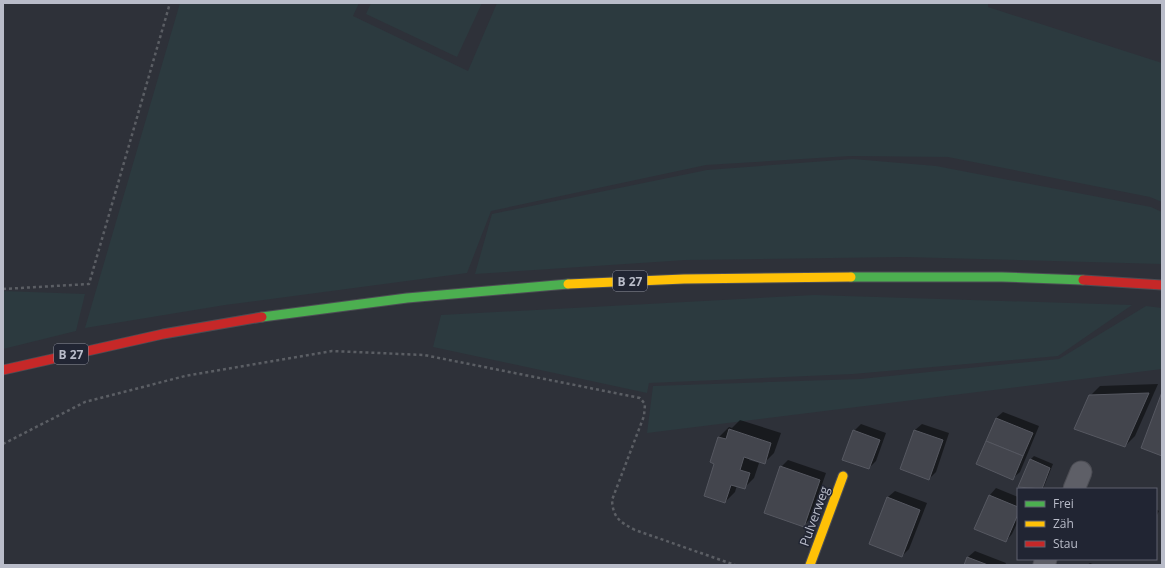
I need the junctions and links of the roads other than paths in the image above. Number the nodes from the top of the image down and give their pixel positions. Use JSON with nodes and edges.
{"nodes":[{"id":1,"x":1162,"y":285,"type":"edge"},
{"id":2,"x":3,"y":370,"type":"edge"},
{"id":3,"x":843,"y":476,"type":"dead end"},
{"id":4,"x":810,"y":565,"type":"edge"}],
"edges":[{"from":1,"to":2,"type":"main road","number":"B 27"},
{"from":3,"to":4,"type":"main road","name":"Pulverweg"}]}
